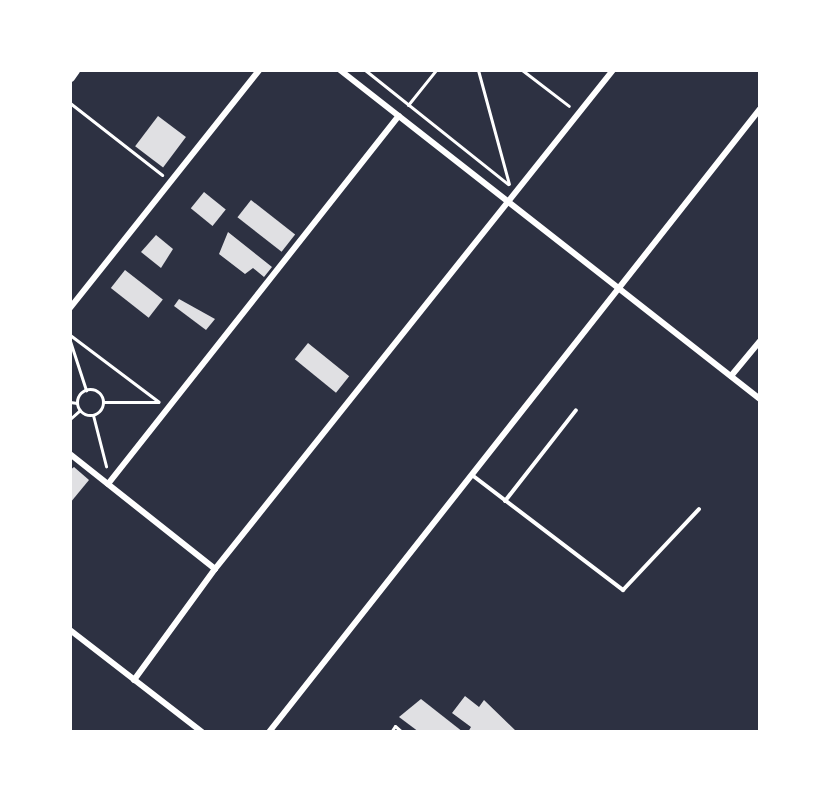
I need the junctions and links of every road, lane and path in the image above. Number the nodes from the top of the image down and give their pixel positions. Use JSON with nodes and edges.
{"nodes":[{"id":1,"x":75,"y":70,"type":"edge"},
{"id":2,"x":259,"y":70,"type":"edge"},
{"id":3,"x":340,"y":70,"type":"edge"},
{"id":4,"x":364,"y":70,"type":"edge"},
{"id":5,"x":436,"y":70,"type":"edge"},
{"id":6,"x":478,"y":70,"type":"edge"},
{"id":7,"x":522,"y":70,"type":"edge"},
{"id":8,"x":613,"y":70,"type":"edge"},
{"id":9,"x":70,"y":77,"type":"edge"},
{"id":10,"x":70,"y":103,"type":"edge"},
{"id":11,"x":408,"y":105,"type":"junction"},
{"id":12,"x":759,"y":109,"type":"edge"},
{"id":13,"x":578,"y":113,"type":"junction"},
{"id":14,"x":399,"y":116,"type":"junction"},
{"id":15,"x":171,"y":182,"type":"junction"},
{"id":16,"x":509,"y":184,"type":"junction"},
{"id":17,"x":508,"y":200,"type":"junction"},
{"id":18,"x":620,"y":288,"type":"junction"},
{"id":19,"x":70,"y":308,"type":"edge"},
{"id":20,"x":70,"y":335,"type":"edge"},
{"id":21,"x":759,"y":340,"type":"edge"},
{"id":22,"x":70,"y":341,"type":"edge"},
{"id":23,"x":730,"y":376,"type":"junction"},
{"id":24,"x":86,"y":390,"type":"junction"},
{"id":25,"x":759,"y":399,"type":"edge"},
{"id":26,"x":70,"y":402,"type":"edge"},
{"id":27,"x":103,"y":402,"type":"junction"},
{"id":28,"x":158,"y":402,"type":"junction"},
{"id":29,"x":76,"y":403,"type":"junction"},
{"id":30,"x":167,"y":409,"type":"junction"},
{"id":31,"x":80,"y":410,"type":"junction"},
{"id":32,"x":576,"y":410,"type":"dead end"},
{"id":33,"x":151,"y":411,"type":"dead end"},
{"id":34,"x":93,"y":415,"type":"junction"},
{"id":35,"x":70,"y":419,"type":"edge"},
{"id":36,"x":70,"y":454,"type":"edge"},
{"id":37,"x":114,"y":458,"type":"dead end"},
{"id":38,"x":97,"y":461,"type":"dead end"},
{"id":39,"x":106,"y":468,"type":"junction"},
{"id":40,"x":472,"y":475,"type":"junction"},
{"id":41,"x":108,"y":484,"type":"junction"},
{"id":42,"x":505,"y":501,"type":"junction"},
{"id":43,"x":699,"y":509,"type":"dead end"},
{"id":44,"x":215,"y":569,"type":"junction"},
{"id":45,"x":70,"y":630,"type":"edge"},
{"id":46,"x":134,"y":680,"type":"junction"},
{"id":47,"x":202,"y":732,"type":"edge"},
{"id":48,"x":269,"y":732,"type":"edge"},
{"id":49,"x":391,"y":732,"type":"edge"},
{"id":50,"x":402,"y":732,"type":"edge"}],
"edges":[{"from":1,"to":9,"type":"street"},
{"from":2,"to":15,"type":"street"},
{"from":3,"to":14,"type":"street"},
{"from":4,"to":11,"type":"path"},
{"from":5,"to":11,"type":"path"},
{"from":6,"to":16,"type":"path"},
{"from":7,"to":13,"type":"path"},
{"from":8,"to":13,"type":"street"},
{"from":10,"to":15,"type":"path"},
{"from":11,"to":14,"type":"path"},
{"from":11,"to":16,"type":"path"},
{"from":12,"to":18,"type":"street"},
{"from":13,"to":17,"type":"street"},
{"from":14,"to":17,"type":"street"},
{"from":14,"to":30,"type":"street"},
{"from":15,"to":19,"type":"street"},
{"from":16,"to":17,"type":"path"},
{"from":17,"to":18,"type":"street"},
{"from":17,"to":44,"type":"street"},
{"from":18,"to":23,"type":"street"},
{"from":18,"to":40,"type":"street"},
{"from":20,"to":28,"type":"path"},
{"from":21,"to":23,"type":"street"},
{"from":22,"to":24,"type":"path"},
{"from":23,"to":25,"type":"street"},
{"from":24,"to":27,"type":"path"},
{"from":24,"to":29,"type":"path"},
{"from":26,"to":29,"type":"path"},
{"from":27,"to":28,"type":"path"},
{"from":27,"to":34,"type":"path"},
{"from":28,"to":30,"type":"path"},
{"from":28,"to":33,"type":"path"},
{"from":29,"to":31,"type":"path"},
{"from":30,"to":41,"type":"street"},
{"from":31,"to":34,"type":"path"},
{"from":31,"to":35,"type":"path"},
{"from":32,"to":42,"type":"lane"},
{"from":34,"to":39,"type":"path"},
{"from":36,"to":41,"type":"street"},
{"from":37,"to":39,"type":"path"},
{"from":38,"to":39,"type":"path"},
{"from":39,"to":41,"type":"path"},
{"from":40,"to":42,"type":"lane"},
{"from":40,"to":48,"type":"street"},
{"from":41,"to":44,"type":"street"},
{"from":42,"to":43,"type":"lane"},
{"from":44,"to":46,"type":"street"},
{"from":45,"to":46,"type":"street"},
{"from":46,"to":47,"type":"street"},
{"from":49,"to":50,"type":"path"}]}
